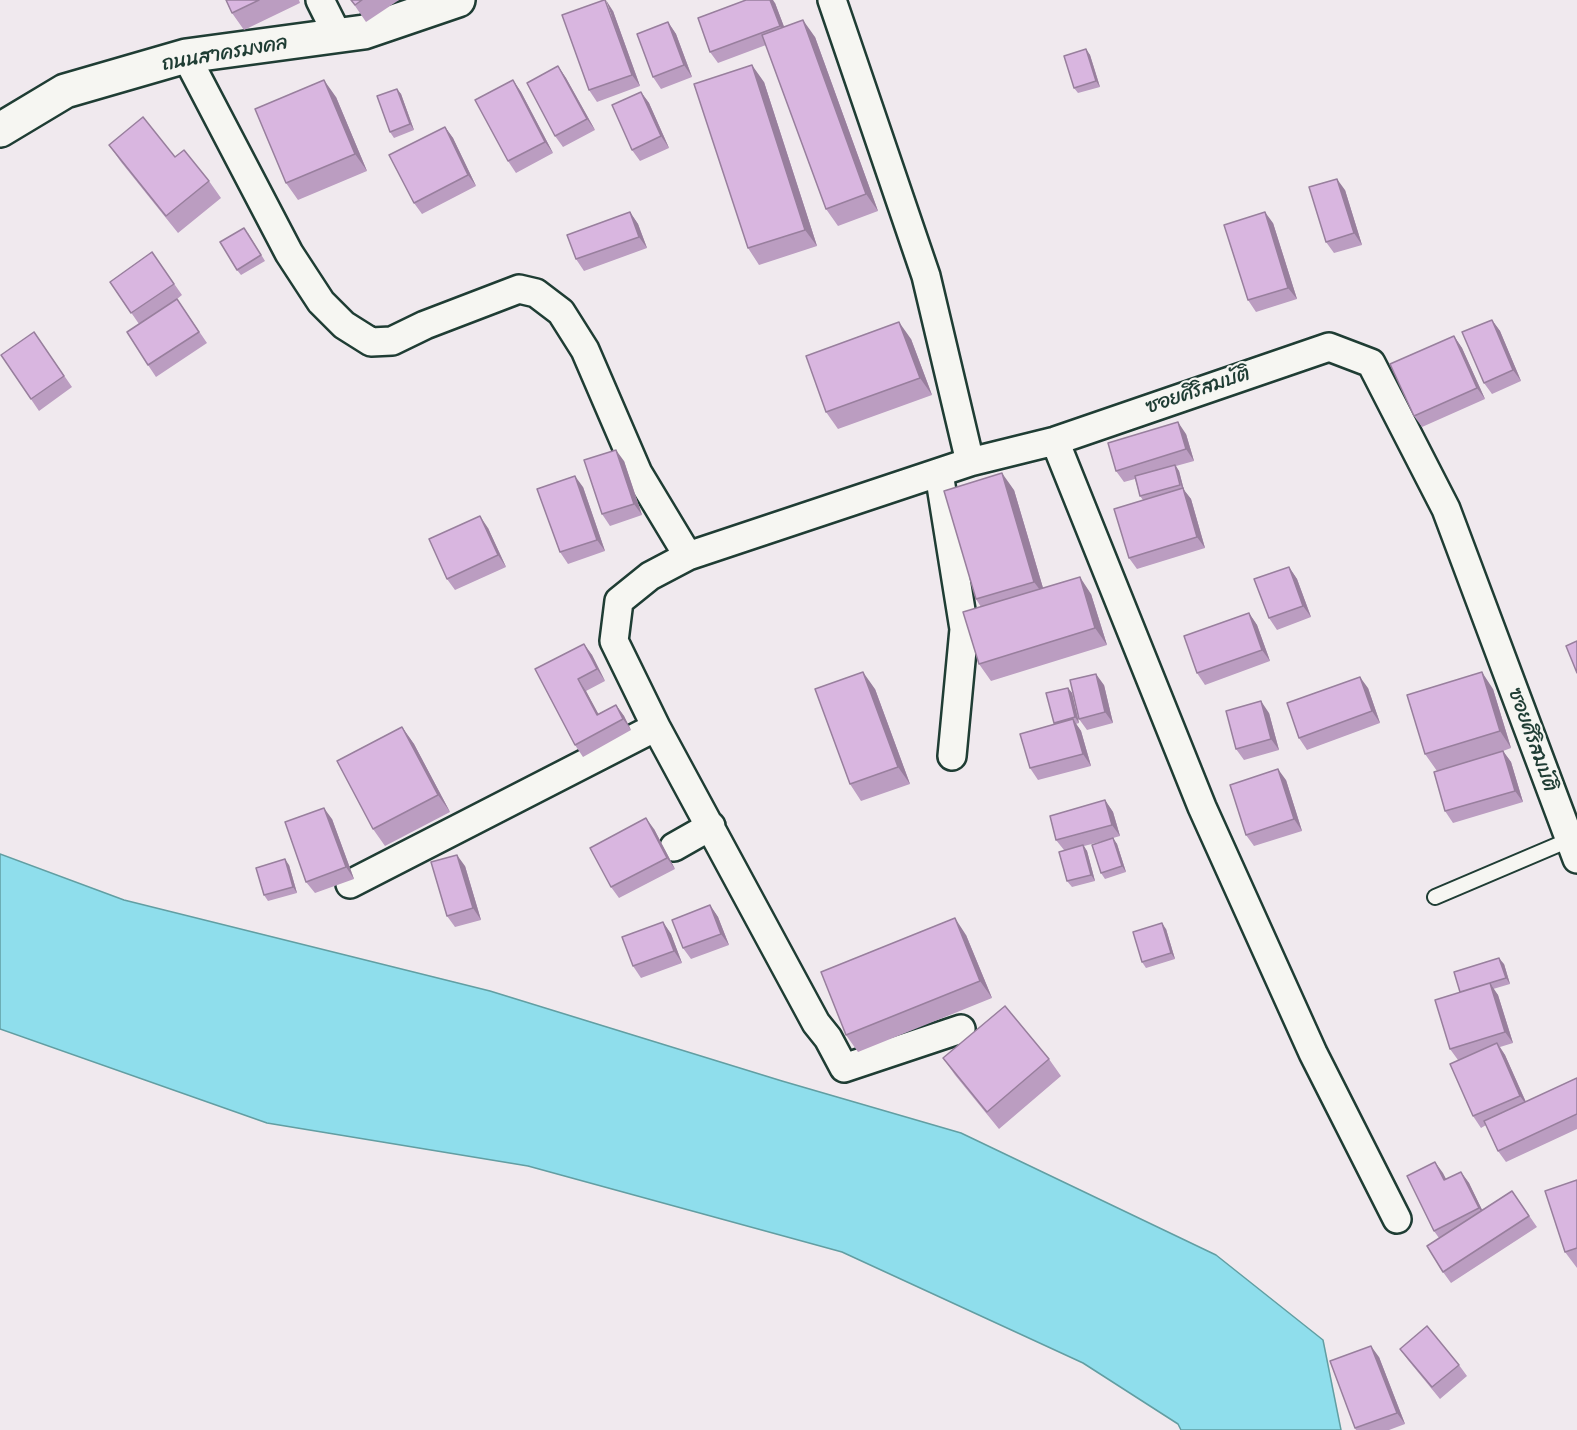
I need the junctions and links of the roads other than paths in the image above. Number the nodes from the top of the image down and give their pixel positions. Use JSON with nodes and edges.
{"nodes":[{"id":1,"x":320,"y":0,"type":"edge"},
{"id":2,"x":458,"y":0,"type":"edge"},
{"id":3,"x":832,"y":0,"type":"edge"},
{"id":4,"x":338,"y":36,"type":"junction"},
{"id":5,"x":186,"y":56,"type":"junction"},
{"id":6,"x":0,"y":130,"type":"edge"},
{"id":7,"x":1055,"y":441,"type":"junction"},
{"id":8,"x":970,"y":462,"type":"junction"},
{"id":9,"x":939,"y":473,"type":"junction"},
{"id":10,"x":688,"y":556,"type":"junction"},
{"id":11,"x":656,"y":727,"type":"junction"},
{"id":12,"x":952,"y":756,"type":"dead end"},
{"id":13,"x":711,"y":826,"type":"junction"},
{"id":14,"x":674,"y":848,"type":"dead end"},
{"id":15,"x":1573,"y":850,"type":"edge"},
{"id":16,"x":350,"y":885,"type":"dead end"},
{"id":17,"x":1435,"y":897,"type":"dead end"},
{"id":18,"x":961,"y":1029,"type":"dead end"},
{"id":19,"x":1397,"y":1219,"type":"dead end"}],
"edges":[{"from":1,"to":4,"type":"street"},
{"from":2,"to":4,"type":"street","name":"ถนนสาครมงคล"},
{"from":3,"to":8,"type":"street"},
{"from":4,"to":5,"type":"street","name":"ถนนสาครมงคล"},
{"from":5,"to":6,"type":"street","name":"ถนนสาครมงคล"},
{"from":5,"to":10,"type":"street"},
{"from":7,"to":8,"type":"street","name":"ซอยศิริสมบัติ"},
{"from":7,"to":15,"type":"street","name":"ซอยศิริสมบัติ"},
{"from":7,"to":19,"type":"street"},
{"from":8,"to":9,"type":"street","name":"ซอยศิริสมบัติ"},
{"from":9,"to":10,"type":"street","name":"ซอยศิริสมบัติ"},
{"from":9,"to":12,"type":"street"},
{"from":10,"to":11,"type":"street","name":"ซอยศิริสมบัติ"},
{"from":11,"to":13,"type":"street","name":"ซอยศิริสมบัติ"},
{"from":11,"to":16,"type":"street"},
{"from":13,"to":14,"type":"street"},
{"from":13,"to":18,"type":"street","name":"ซอยศิริสมบัติ"},
{"from":15,"to":17,"type":"lane"}]}
